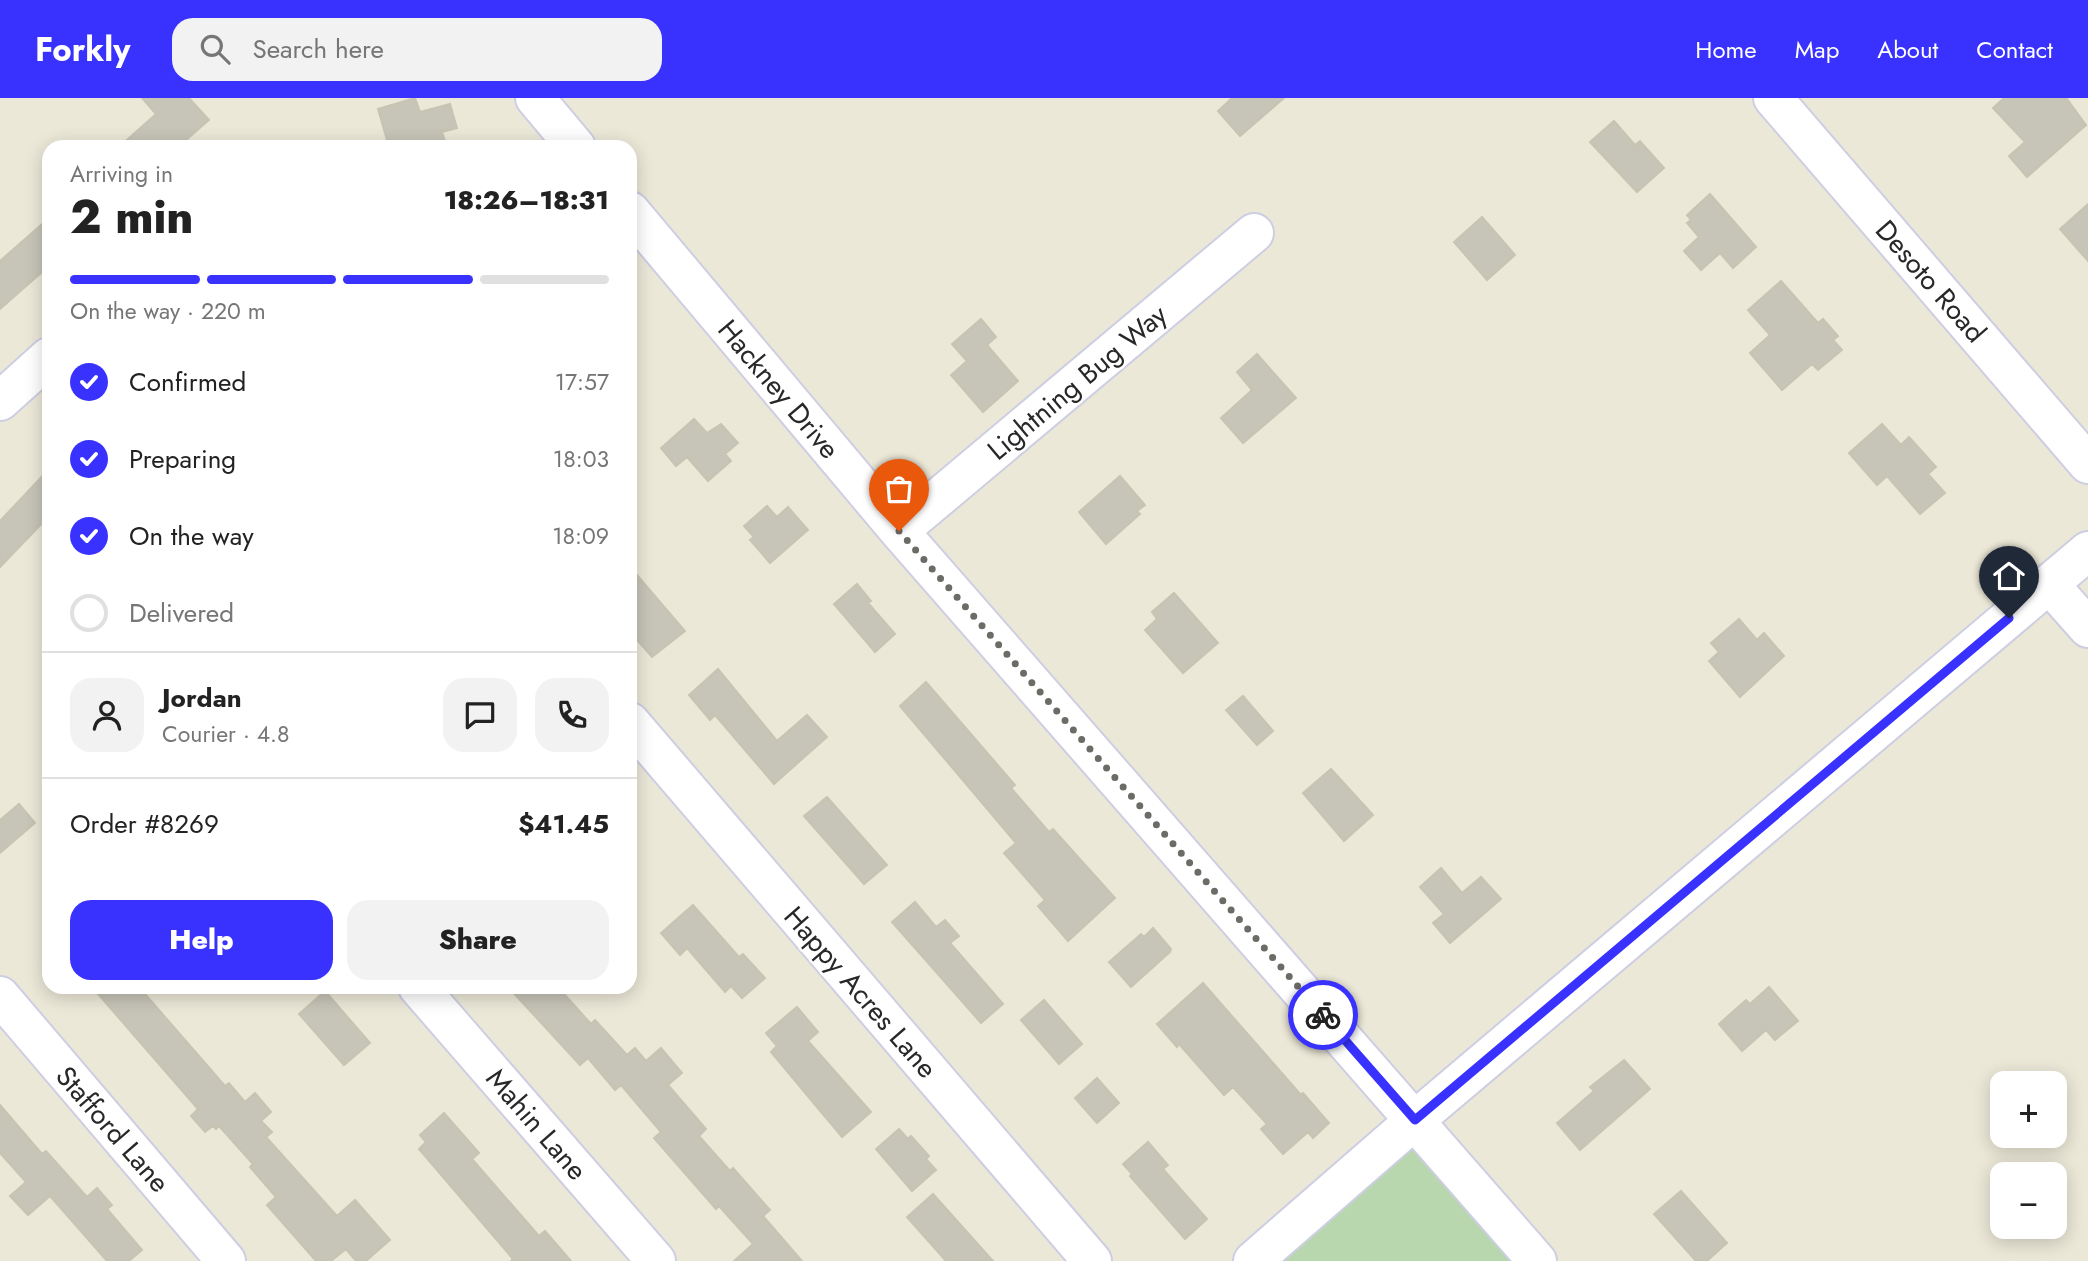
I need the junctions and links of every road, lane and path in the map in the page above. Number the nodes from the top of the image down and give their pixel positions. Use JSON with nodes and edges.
{"nodes":[{"id":1,"x":535,"y":98,"type":"edge"},
{"id":2,"x":1773,"y":98,"type":"edge"},
{"id":3,"x":570,"y":140,"type":"edge"},
{"id":4,"x":637,"y":219,"type":"edge"},
{"id":5,"x":1254,"y":233,"type":"dead end"},
{"id":6,"x":42,"y":363,"type":"edge"},
{"id":7,"x":0,"y":401,"type":"edge"},
{"id":8,"x":2088,"y":464,"type":"edge"},
{"id":9,"x":899,"y":531,"type":"junction"},
{"id":10,"x":2088,"y":551,"type":"edge"},
{"id":11,"x":2049,"y":584,"type":"junction"},
{"id":12,"x":2088,"y":628,"type":"edge"},
{"id":13,"x":637,"y":730,"type":"edge"},
{"id":14,"x":424,"y":994,"type":"edge"},
{"id":15,"x":0,"y":996,"type":"edge"},
{"id":16,"x":1415,"y":1120,"type":"junction"},
{"id":17,"x":226,"y":1261,"type":"edge"},
{"id":18,"x":656,"y":1261,"type":"edge"},
{"id":19,"x":1092,"y":1261,"type":"edge"},
{"id":20,"x":1254,"y":1261,"type":"edge"},
{"id":21,"x":1537,"y":1261,"type":"edge"}],
"edges":[{"from":1,"to":3,"type":"street"},
{"from":2,"to":8,"type":"street","name":"Desoto Road"},
{"from":4,"to":9,"type":"street","name":"Hackney Drive"},
{"from":5,"to":9,"type":"street","name":"Lightning Bug Way"},
{"from":6,"to":7,"type":"street"},
{"from":9,"to":16,"type":"street","name":"Hackney Drive"},
{"from":10,"to":11,"type":"street"},
{"from":11,"to":12,"type":"street"},
{"from":11,"to":16,"type":"street"},
{"from":13,"to":19,"type":"street","name":"Happy Acres Lane"},
{"from":14,"to":18,"type":"street","name":"Mahin Lane"},
{"from":15,"to":17,"type":"street","name":"Stafford Lane"},
{"from":16,"to":20,"type":"street"},
{"from":16,"to":21,"type":"street","name":"Hackney Drive"}]}
